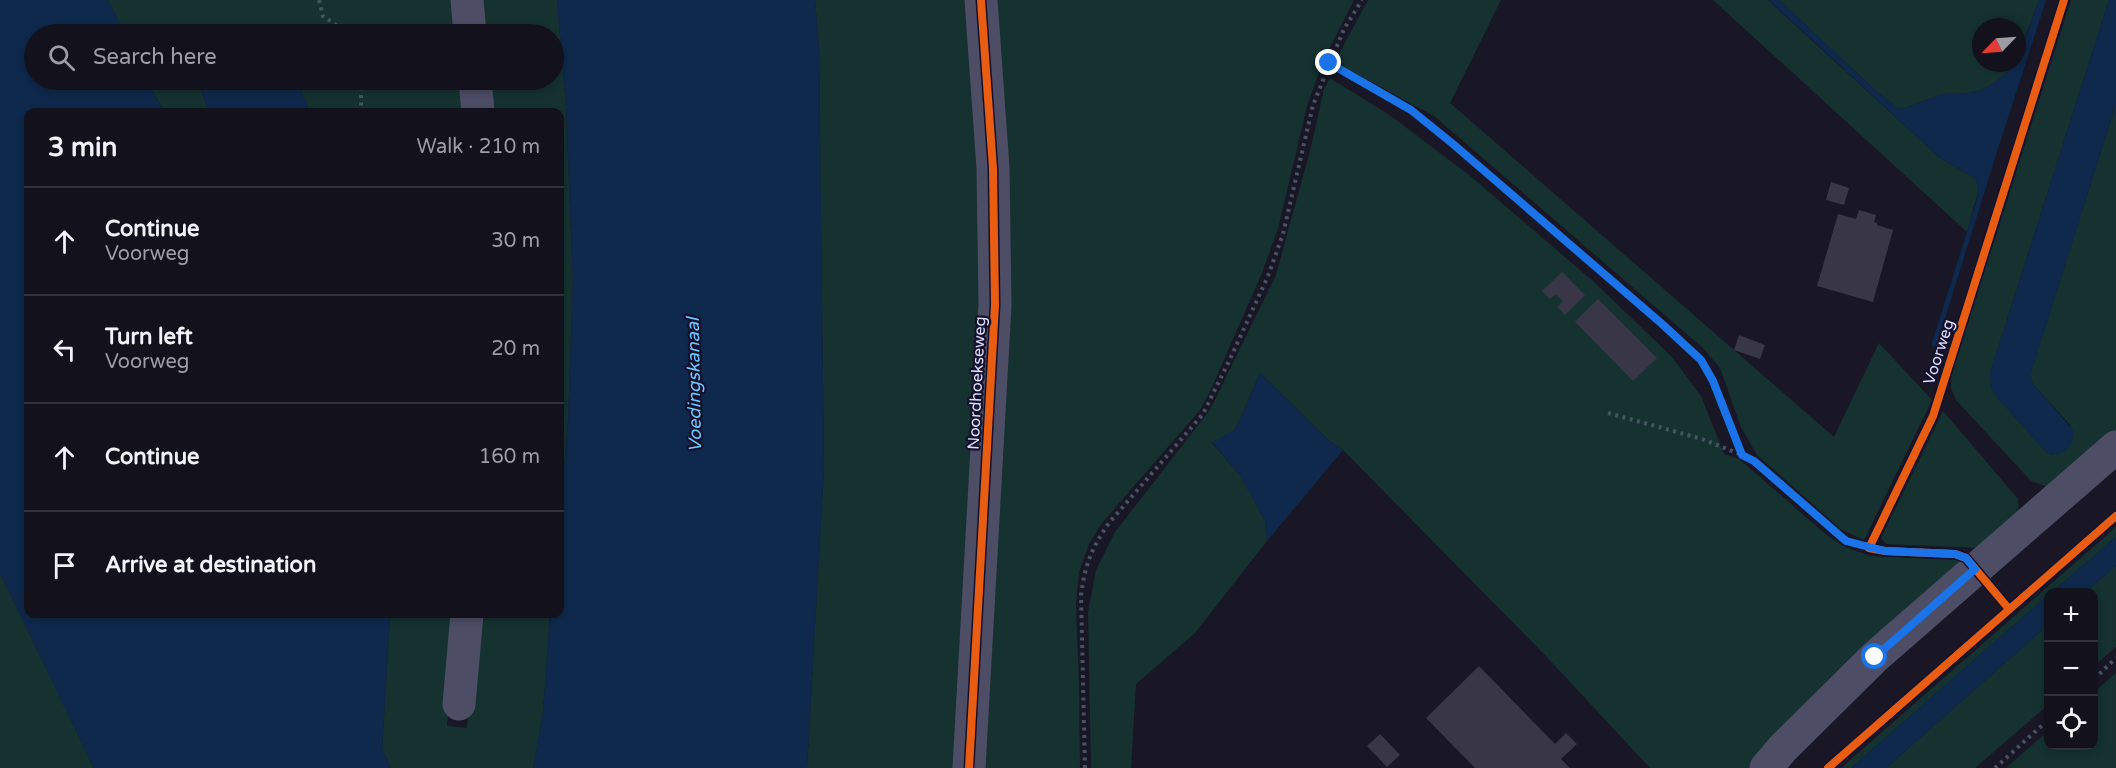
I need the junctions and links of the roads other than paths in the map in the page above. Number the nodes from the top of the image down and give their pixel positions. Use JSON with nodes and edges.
{"nodes":[{"id":1,"x":467,"y":0,"type":"edge"},
{"id":2,"x":981,"y":0,"type":"edge"},
{"id":3,"x":469,"y":24,"type":"edge"},
{"id":4,"x":475,"y":90,"type":"edge"},
{"id":5,"x":478,"y":108,"type":"edge"},
{"id":6,"x":2116,"y":447,"type":"edge"},
{"id":7,"x":467,"y":618,"type":"edge"},
{"id":8,"x":459,"y":704,"type":"dead end"},
{"id":9,"x":969,"y":768,"type":"edge"},
{"id":10,"x":1767,"y":768,"type":"edge"}],
"edges":[{"from":1,"to":3,"type":"street"},
{"from":2,"to":9,"type":"street","name":"Noordhoekseweg"},
{"from":4,"to":5,"type":"street"},
{"from":6,"to":10,"type":"street"},
{"from":7,"to":8,"type":"street"}]}
